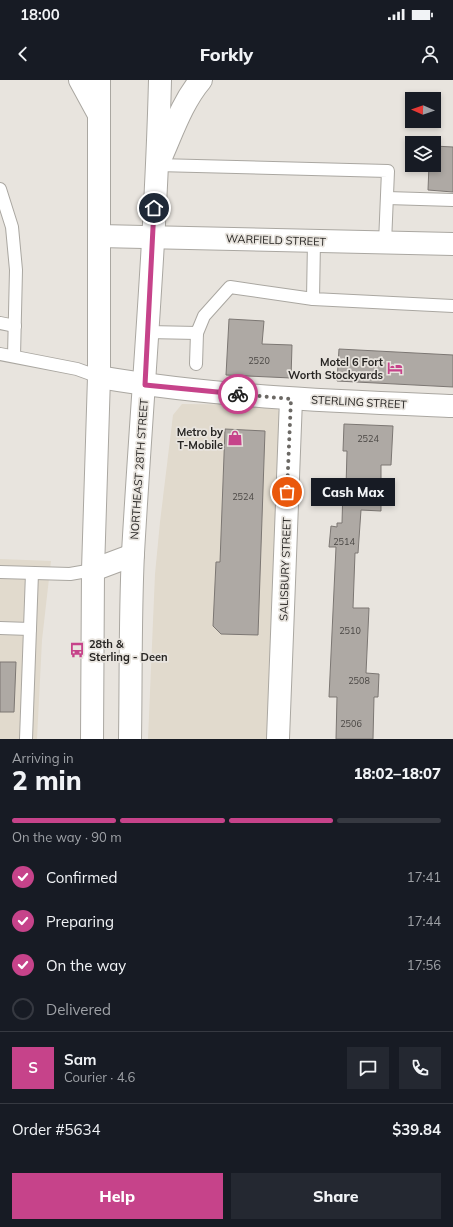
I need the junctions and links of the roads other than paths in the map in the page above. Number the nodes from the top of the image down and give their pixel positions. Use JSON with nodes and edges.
{"nodes":[{"id":1,"x":80,"y":80,"type":"edge"},
{"id":2,"x":99,"y":80,"type":"edge"},
{"id":3,"x":160,"y":80,"type":"edge"},
{"id":4,"x":201,"y":80,"type":"edge"},
{"id":5,"x":99,"y":114,"type":"junction"},
{"id":6,"x":157,"y":165,"type":"junction"},
{"id":7,"x":0,"y":188,"type":"edge"},
{"id":8,"x":387,"y":198,"type":"junction"},
{"id":9,"x":453,"y":200,"type":"edge"},
{"id":10,"x":99,"y":236,"type":"junction"},
{"id":11,"x":152,"y":236,"type":"junction"},
{"id":12,"x":314,"y":241,"type":"junction"},
{"id":13,"x":386,"y":243,"type":"junction"},
{"id":14,"x":453,"y":244,"type":"edge"},
{"id":15,"x":313,"y":298,"type":"junction"},
{"id":16,"x":453,"y":306,"type":"edge"},
{"id":17,"x":0,"y":323,"type":"edge"},
{"id":18,"x":15,"y":326,"type":"junction"},
{"id":19,"x":148,"y":332,"type":"junction"},
{"id":20,"x":197,"y":333,"type":"junction"},
{"id":21,"x":0,"y":354,"type":"edge"},
{"id":22,"x":14,"y":356,"type":"junction"},
{"id":23,"x":196,"y":364,"type":"dead end"},
{"id":24,"x":99,"y":377,"type":"junction"},
{"id":25,"x":145,"y":385,"type":"junction"},
{"id":26,"x":291,"y":399,"type":"junction"},
{"id":27,"x":453,"y":406,"type":"edge"},
{"id":28,"x":133,"y":554,"type":"junction"},
{"id":29,"x":92,"y":570,"type":"junction"},
{"id":30,"x":0,"y":572,"type":"edge"},
{"id":31,"x":32,"y":573,"type":"junction"},
{"id":32,"x":0,"y":628,"type":"edge"},
{"id":33,"x":30,"y":629,"type":"junction"},
{"id":34,"x":26,"y":739,"type":"edge"},
{"id":35,"x":92,"y":739,"type":"edge"},
{"id":36,"x":130,"y":739,"type":"edge"},
{"id":37,"x":278,"y":739,"type":"edge"}],
"edges":[{"from":1,"to":5,"type":"main road"},
{"from":2,"to":5,"type":"main road"},
{"from":3,"to":6,"type":"main road","name":"NORTHEAST 28TH STREET"},
{"from":4,"to":6,"type":"main road"},
{"from":5,"to":10,"type":"main road"},
{"from":6,"to":8,"type":"lane"},
{"from":6,"to":11,"type":"main road","name":"NORTHEAST 28TH STREET"},
{"from":7,"to":18,"type":"lane"},
{"from":8,"to":9,"type":"lane"},
{"from":8,"to":13,"type":"lane"},
{"from":10,"to":11,"type":"main road","name":"WARFIELD STREET"},
{"from":10,"to":24,"type":"main road"},
{"from":11,"to":12,"type":"main road","name":"WARFIELD STREET"},
{"from":11,"to":19,"type":"main road","name":"NORTHEAST 28TH STREET"},
{"from":12,"to":13,"type":"main road","name":"WARFIELD STREET"},
{"from":12,"to":15,"type":"lane"},
{"from":13,"to":14,"type":"main road","name":"WARFIELD STREET"},
{"from":15,"to":16,"type":"lane"},
{"from":15,"to":20,"type":"lane"},
{"from":17,"to":18,"type":"lane"},
{"from":18,"to":22,"type":"lane"},
{"from":19,"to":20,"type":"lane"},
{"from":19,"to":25,"type":"main road","name":"NORTHEAST 28TH STREET"},
{"from":20,"to":23,"type":"lane"},
{"from":21,"to":22,"type":"lane"},
{"from":22,"to":24,"type":"lane"},
{"from":24,"to":25,"type":"main road","name":"STERLING STREET"},
{"from":24,"to":29,"type":"main road"},
{"from":25,"to":26,"type":"main road","name":"STERLING STREET"},
{"from":25,"to":28,"type":"main road","name":"NORTHEAST 28TH STREET"},
{"from":26,"to":27,"type":"main road","name":"STERLING STREET"},
{"from":26,"to":37,"type":"main road","name":"SALISBURY STREET"},
{"from":28,"to":29,"type":"main road"},
{"from":28,"to":36,"type":"main road","name":"NORTHEAST 28TH STREET"},
{"from":29,"to":31,"type":"lane"},
{"from":29,"to":35,"type":"main road"},
{"from":30,"to":31,"type":"lane"},
{"from":31,"to":33,"type":"lane"},
{"from":32,"to":33,"type":"lane"},
{"from":33,"to":34,"type":"lane"}]}
